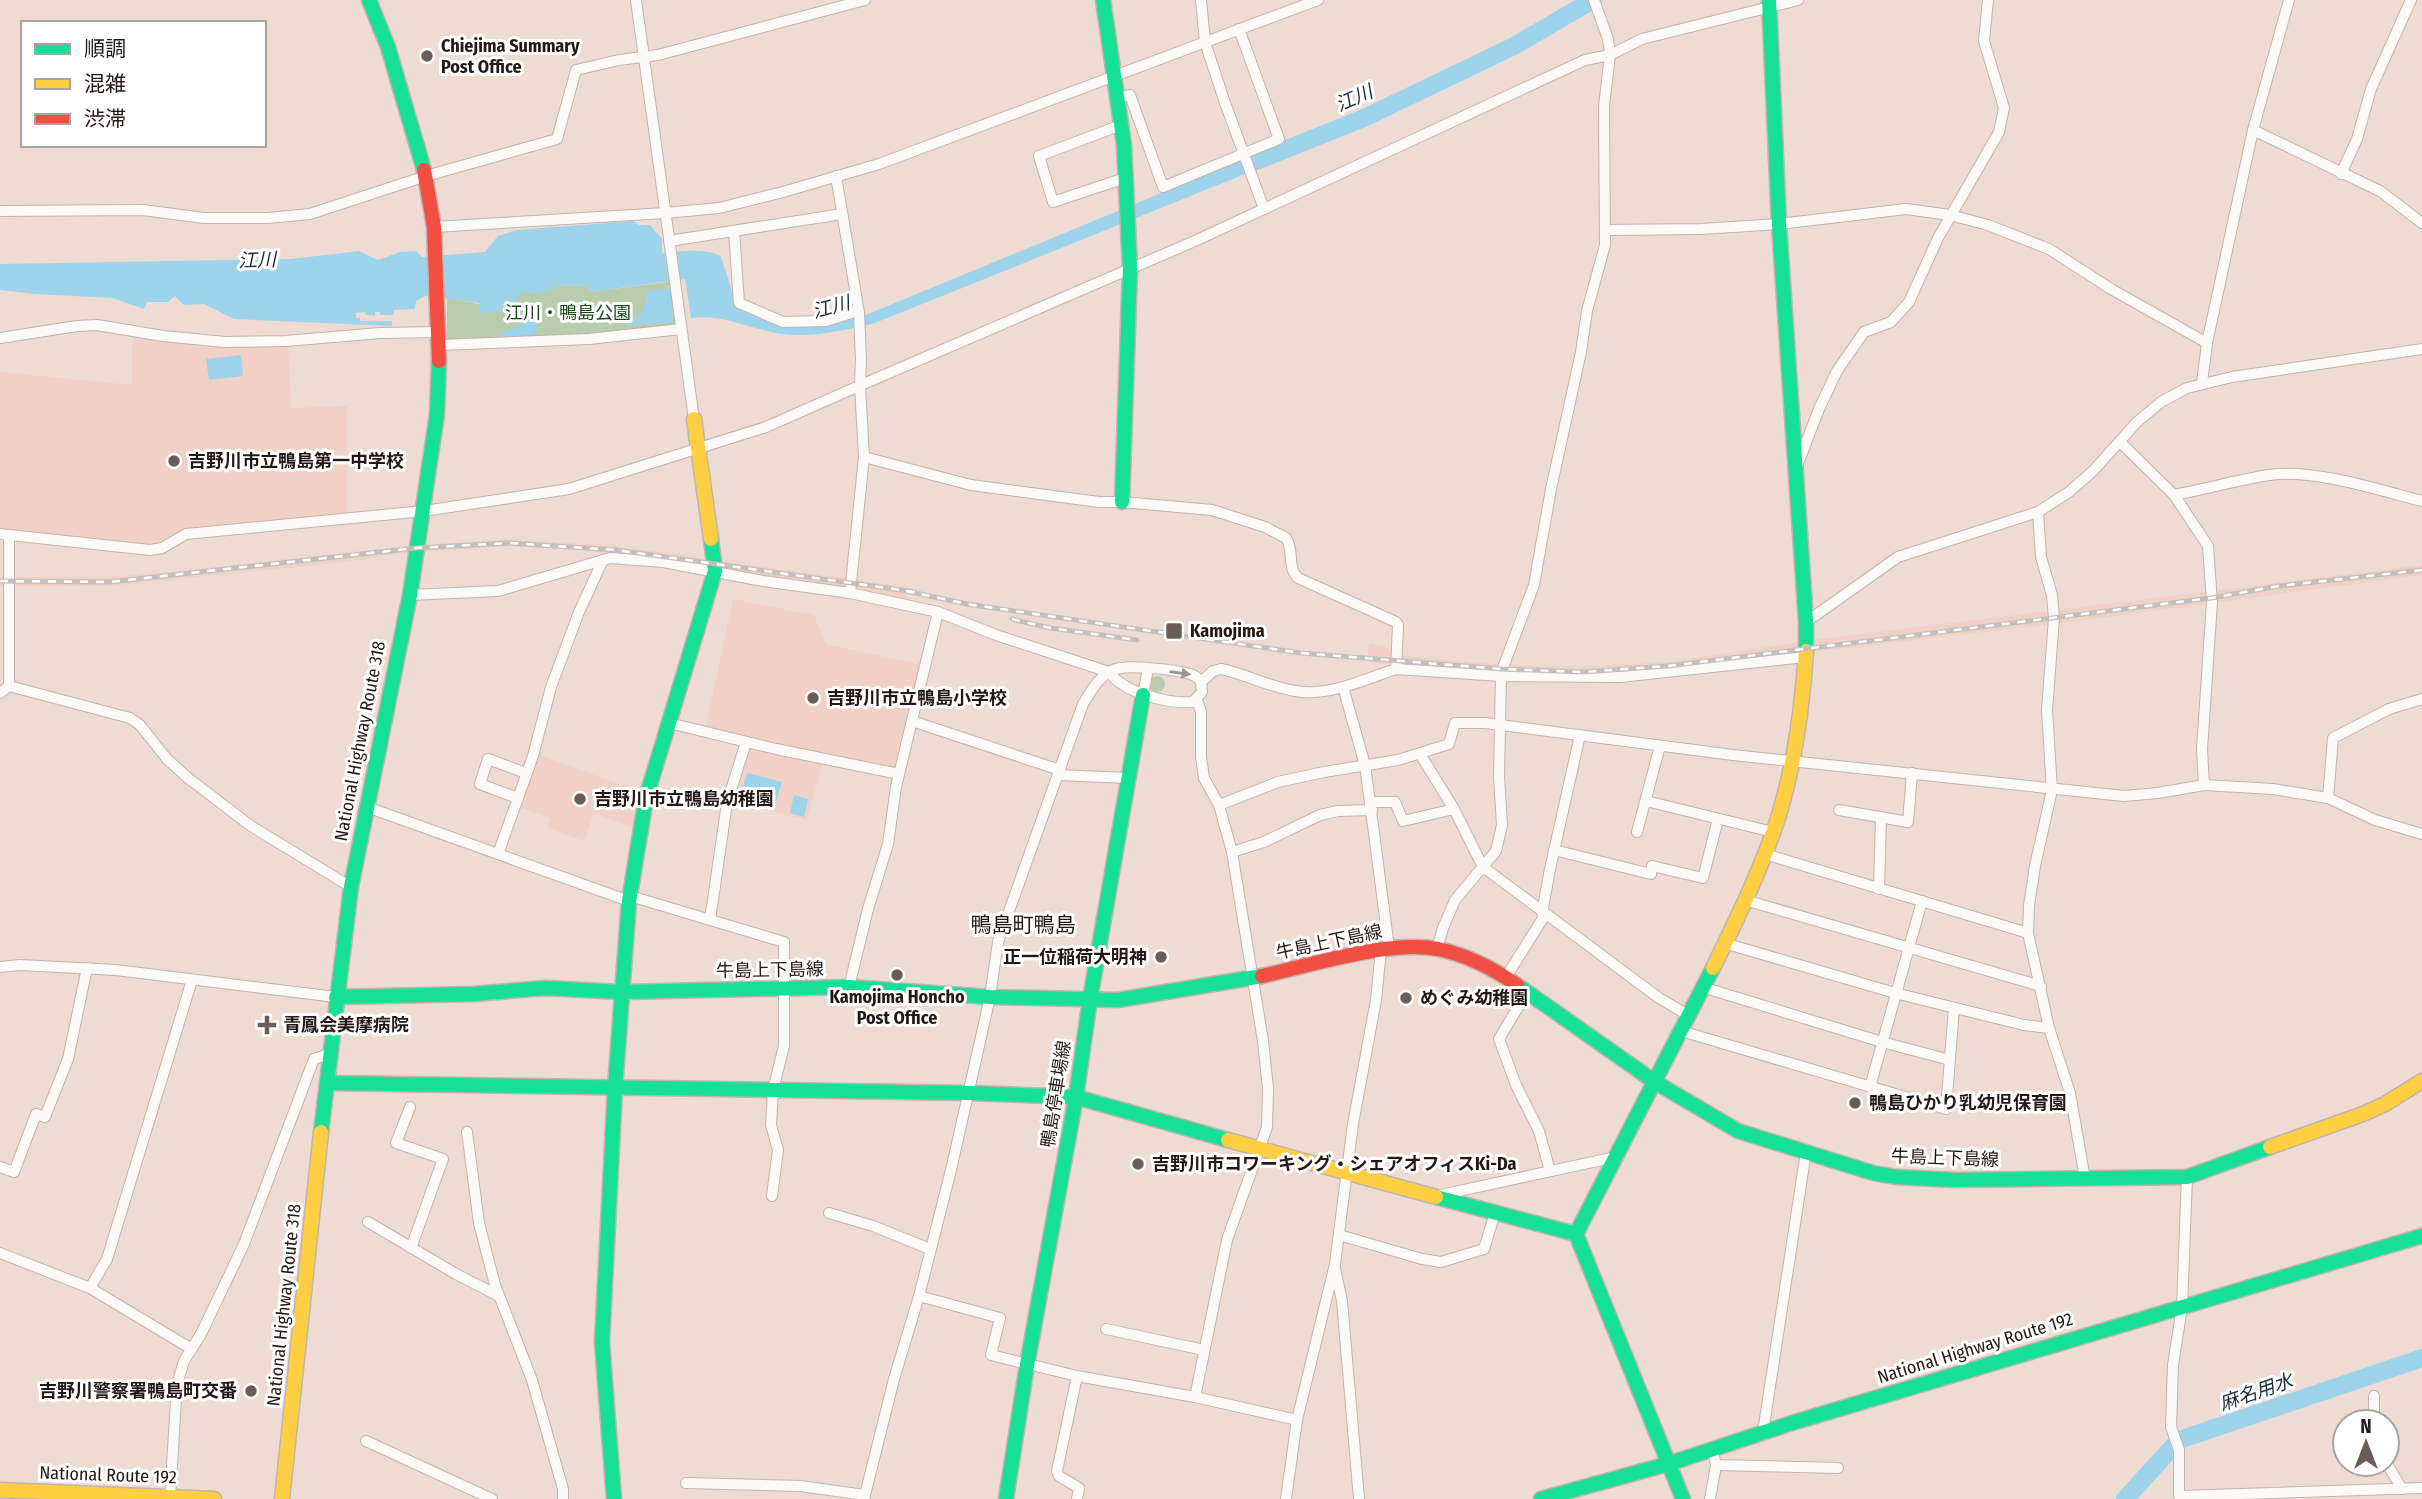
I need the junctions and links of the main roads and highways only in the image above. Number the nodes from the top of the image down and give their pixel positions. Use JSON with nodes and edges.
{"nodes":[{"id":1,"x":369,"y":0,"type":"edge"},
{"id":2,"x":1103,"y":0,"type":"edge"},
{"id":3,"x":1769,"y":4,"type":"edge"},
{"id":4,"x":694,"y":419,"type":"road end"},
{"id":5,"x":1122,"y":502,"type":"road end"},
{"id":6,"x":1143,"y":695,"type":"road end"},
{"id":7,"x":621,"y":992,"type":"junction"},
{"id":8,"x":336,"y":996,"type":"junction"},
{"id":9,"x":1090,"y":999,"type":"junction"},
{"id":10,"x":2422,"y":1081,"type":"edge"},
{"id":11,"x":1655,"y":1082,"type":"junction"},
{"id":12,"x":327,"y":1083,"type":"junction"},
{"id":13,"x":615,"y":1088,"type":"junction"},
{"id":14,"x":1076,"y":1097,"type":"junction"},
{"id":15,"x":1576,"y":1234,"type":"junction"},
{"id":16,"x":2422,"y":1236,"type":"edge"},
{"id":17,"x":1668,"y":1464,"type":"junction"},
{"id":18,"x":0,"y":1490,"type":"edge"},
{"id":19,"x":170,"y":1498,"type":"edge"},
{"id":20,"x":215,"y":1499,"type":"edge"},
{"id":21,"x":282,"y":1499,"type":"edge"},
{"id":22,"x":614,"y":1499,"type":"edge"},
{"id":23,"x":1006,"y":1499,"type":"edge"},
{"id":24,"x":1541,"y":1499,"type":"edge"},
{"id":25,"x":1683,"y":1499,"type":"edge"}],
"edges":[{"from":1,"to":8,"type":"main road","name":"National Highway Route 318"},
{"from":2,"to":5,"type":"main road"},
{"from":3,"to":11,"type":"main road"},
{"from":4,"to":7,"type":"main road"},
{"from":6,"to":9,"type":"main road","name":"鴨島停車場線"},
{"from":7,"to":8,"type":"main road","name":"牛島上下島線"},
{"from":7,"to":9,"type":"main road","name":"牛島上下島線"},
{"from":7,"to":13,"type":"main road"},
{"from":8,"to":12,"type":"main road","name":"National Highway Route 318"},
{"from":9,"to":11,"type":"main road","name":"牛島上下島線"},
{"from":9,"to":14,"type":"main road","name":"鴨島停車場線"},
{"from":10,"to":11,"type":"main road","name":"牛島上下島線"},
{"from":11,"to":15,"type":"main road"},
{"from":12,"to":13,"type":"main road"},
{"from":12,"to":21,"type":"main road","name":"National Highway Route 318"},
{"from":13,"to":14,"type":"main road"},
{"from":13,"to":22,"type":"main road"},
{"from":14,"to":15,"type":"main road"},
{"from":14,"to":23,"type":"main road","name":"鴨島停車場線"},
{"from":15,"to":17,"type":"main road"},
{"from":16,"to":17,"type":"main road","name":"National Highway Route 192"},
{"from":17,"to":24,"type":"main road","name":"National Highway Route 192"},
{"from":17,"to":25,"type":"main road"},
{"from":18,"to":19,"type":"main road","name":"National Route 192"},
{"from":19,"to":20,"type":"main road","name":"National Route 192"}]}
